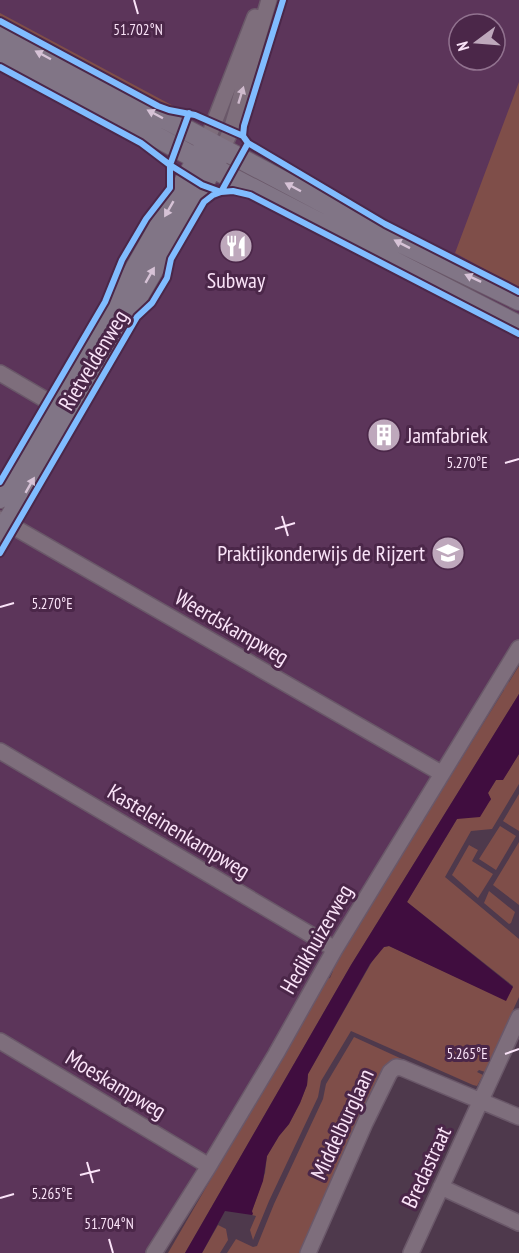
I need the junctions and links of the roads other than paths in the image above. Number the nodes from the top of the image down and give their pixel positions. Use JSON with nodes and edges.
{"nodes":[{"id":1,"x":261,"y":0,"type":"edge"},
{"id":2,"x":269,"y":0,"type":"edge"},
{"id":3,"x":0,"y":31,"type":"edge"},
{"id":4,"x":0,"y":51,"type":"edge"},
{"id":5,"x":210,"y":154,"type":"junction"},
{"id":6,"x":519,"y":300,"type":"edge"},
{"id":7,"x":519,"y":326,"type":"edge"},
{"id":8,"x":0,"y":372,"type":"edge"},
{"id":9,"x":63,"y":410,"type":"junction"},
{"id":10,"x":0,"y":498,"type":"edge"},
{"id":11,"x":2,"y":526,"type":"edge"},
{"id":12,"x":519,"y":648,"type":"edge"},
{"id":13,"x":0,"y":751,"type":"edge"},
{"id":14,"x":441,"y":773,"type":"junction"},
{"id":15,"x":335,"y":949,"type":"junction"},
{"id":16,"x":519,"y":1017,"type":"edge"},
{"id":17,"x":0,"y":1041,"type":"edge"},
{"id":18,"x":482,"y":1100,"type":"junction"},
{"id":19,"x":519,"y":1117,"type":"edge"},
{"id":20,"x":209,"y":1166,"type":"junction"},
{"id":21,"x":441,"y":1187,"type":"junction"},
{"id":22,"x":519,"y":1223,"type":"edge"},
{"id":23,"x":154,"y":1253,"type":"edge"},
{"id":24,"x":308,"y":1253,"type":"edge"},
{"id":25,"x":411,"y":1253,"type":"edge"}],
"edges":[{"from":1,"to":5,"type":"street","name":"Rietveldenweg"},
{"from":5,"to":2,"type":"street","name":"Rietveldenweg","one_way":true},
{"from":5,"to":3,"type":"main road","one_way":true},
{"from":4,"to":5,"type":"main road"},
{"from":6,"to":5,"type":"main road","one_way":true},
{"from":5,"to":7,"type":"main road"},
{"from":5,"to":9,"type":"main road","name":"Rietveldenweg"},
{"from":8,"to":9,"type":"street"},
{"from":9,"to":10,"type":"main road","name":"Rietveldenweg"},
{"from":11,"to":9,"type":"main road","name":"Rietveldenweg","one_way":true},
{"from":11,"to":14,"type":"street","name":"Weerdskampweg"},
{"from":12,"to":14,"type":"street","name":"Hedikhuizerweg"},
{"from":13,"to":15,"type":"street","name":"Kasteleinenkampweg"},
{"from":14,"to":15,"type":"street","name":"Hedikhuizerweg"},
{"from":15,"to":20,"type":"street","name":"Hedikhuizerweg"},
{"from":16,"to":18,"type":"street","name":"Bredastraat"},
{"from":17,"to":20,"type":"street","name":"Moeskampweg"},
{"from":18,"to":19,"type":"street","name":"Middelburglaan"},
{"from":18,"to":21,"type":"street","name":"Bredastraat"},
{"from":18,"to":24,"type":"street","name":"Middelburglaan"},
{"from":20,"to":23,"type":"street","name":"Hedikhuizerweg"},
{"from":21,"to":22,"type":"street"},
{"from":21,"to":25,"type":"street","name":"Bredastraat"}]}
